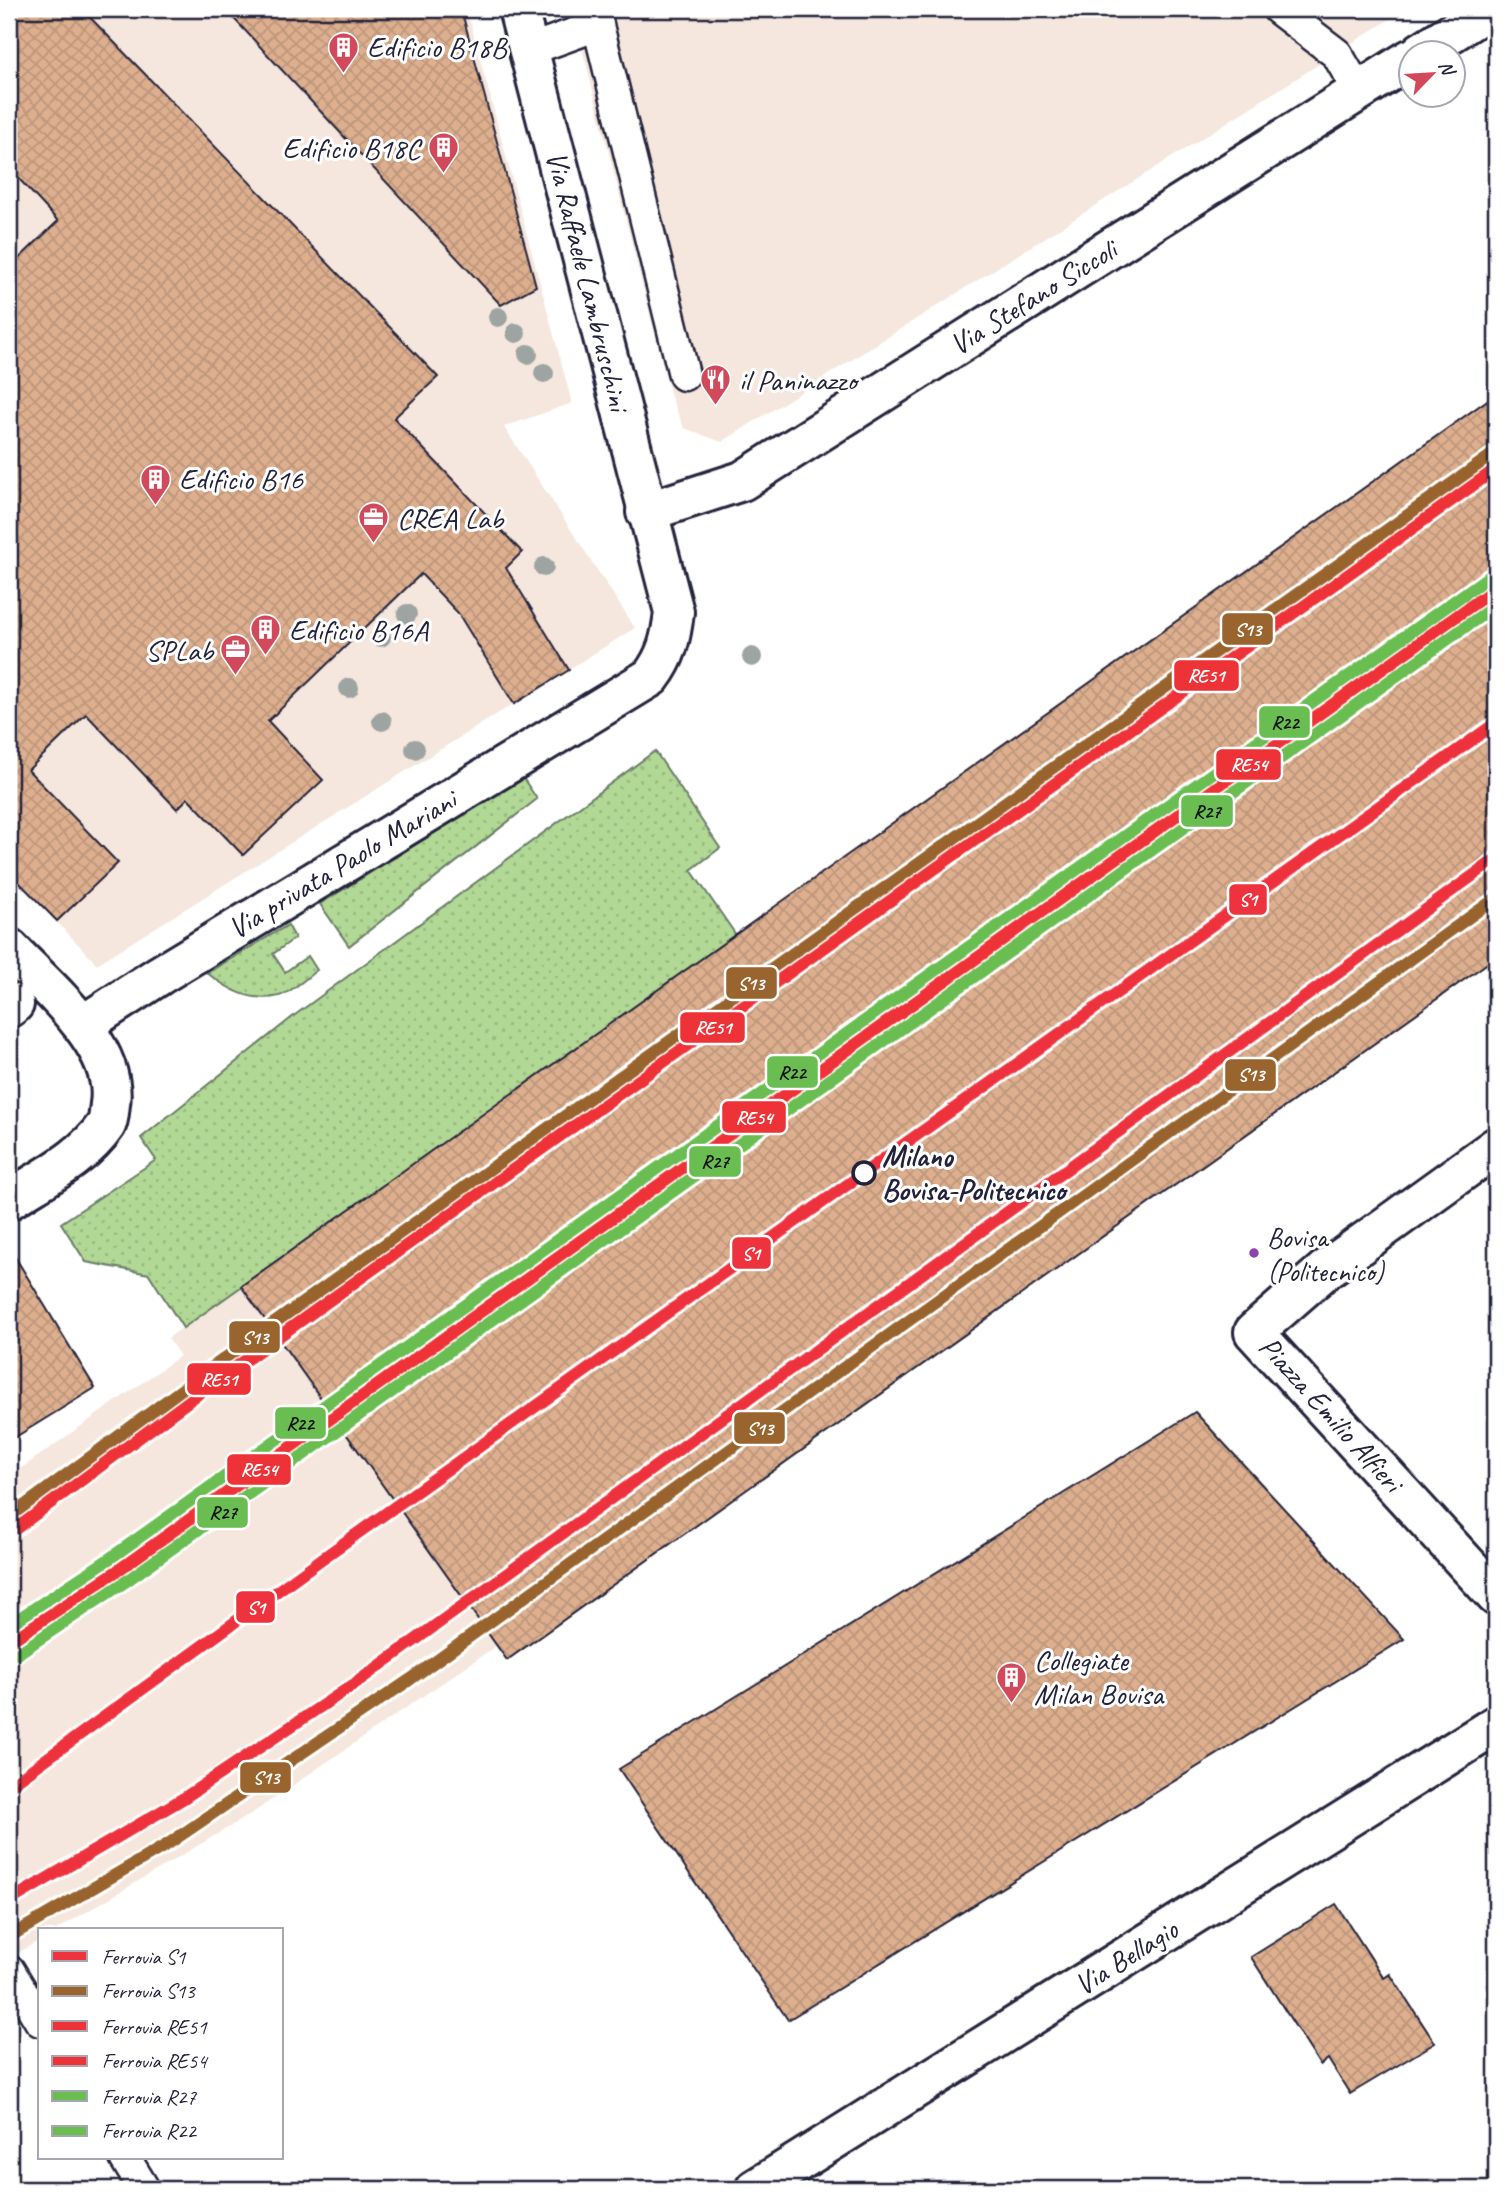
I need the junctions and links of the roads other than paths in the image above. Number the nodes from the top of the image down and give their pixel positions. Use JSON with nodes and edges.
{"nodes":[{"id":1,"x":518,"y":9,"type":"edge"},
{"id":2,"x":1278,"y":9,"type":"edge"},
{"id":3,"x":1489,"y":9,"type":"edge"},
{"id":4,"x":596,"y":17,"type":"edge"},
{"id":5,"x":1443,"y":38,"type":"edge"},
{"id":6,"x":529,"y":50,"type":"junction"},
{"id":7,"x":1396,"y":68,"type":"edge"},
{"id":8,"x":1359,"y":92,"type":"junction"},
{"id":9,"x":684,"y":375,"type":"dead end"},
{"id":10,"x":646,"y":512,"type":"junction"},
{"id":11,"x":9,"y":948,"type":"edge"},
{"id":12,"x":83,"y":1025,"type":"junction"},
{"id":13,"x":1496,"y":1147,"type":"edge"},
{"id":14,"x":9,"y":1200,"type":"edge"},
{"id":15,"x":1496,"y":1596,"type":"edge"},
{"id":16,"x":1496,"y":1725,"type":"edge"},
{"id":17,"x":9,"y":1970,"type":"edge"},
{"id":18,"x":38,"y":2018,"type":"edge"},
{"id":19,"x":126,"y":2160,"type":"edge"},
{"id":20,"x":144,"y":2189,"type":"edge"},
{"id":21,"x":755,"y":2189,"type":"edge"}],
"edges":[{"from":1,"to":6,"type":"street","name":"Via Raffaele Lambruschini"},
{"from":2,"to":8,"type":"lane"},
{"from":3,"to":5,"type":"street"},
{"from":4,"to":6,"type":"lane"},
{"from":4,"to":9,"type":"lane"},
{"from":6,"to":10,"type":"street","name":"Via Raffaele Lambruschini"},
{"from":7,"to":8,"type":"street","name":"Via Stefano Siccoli"},
{"from":8,"to":10,"type":"street","name":"Via Stefano Siccoli"},
{"from":10,"to":12,"type":"street","name":"Via privata Paolo Mariani"},
{"from":11,"to":12,"type":"street"},
{"from":12,"to":14,"type":"street"},
{"from":13,"to":15,"type":"street","name":"Piazza Emilio Alfieri"},
{"from":16,"to":21,"type":"street","name":"Via Bellagio"},
{"from":17,"to":18,"type":"lane"},
{"from":19,"to":20,"type":"lane"}]}
